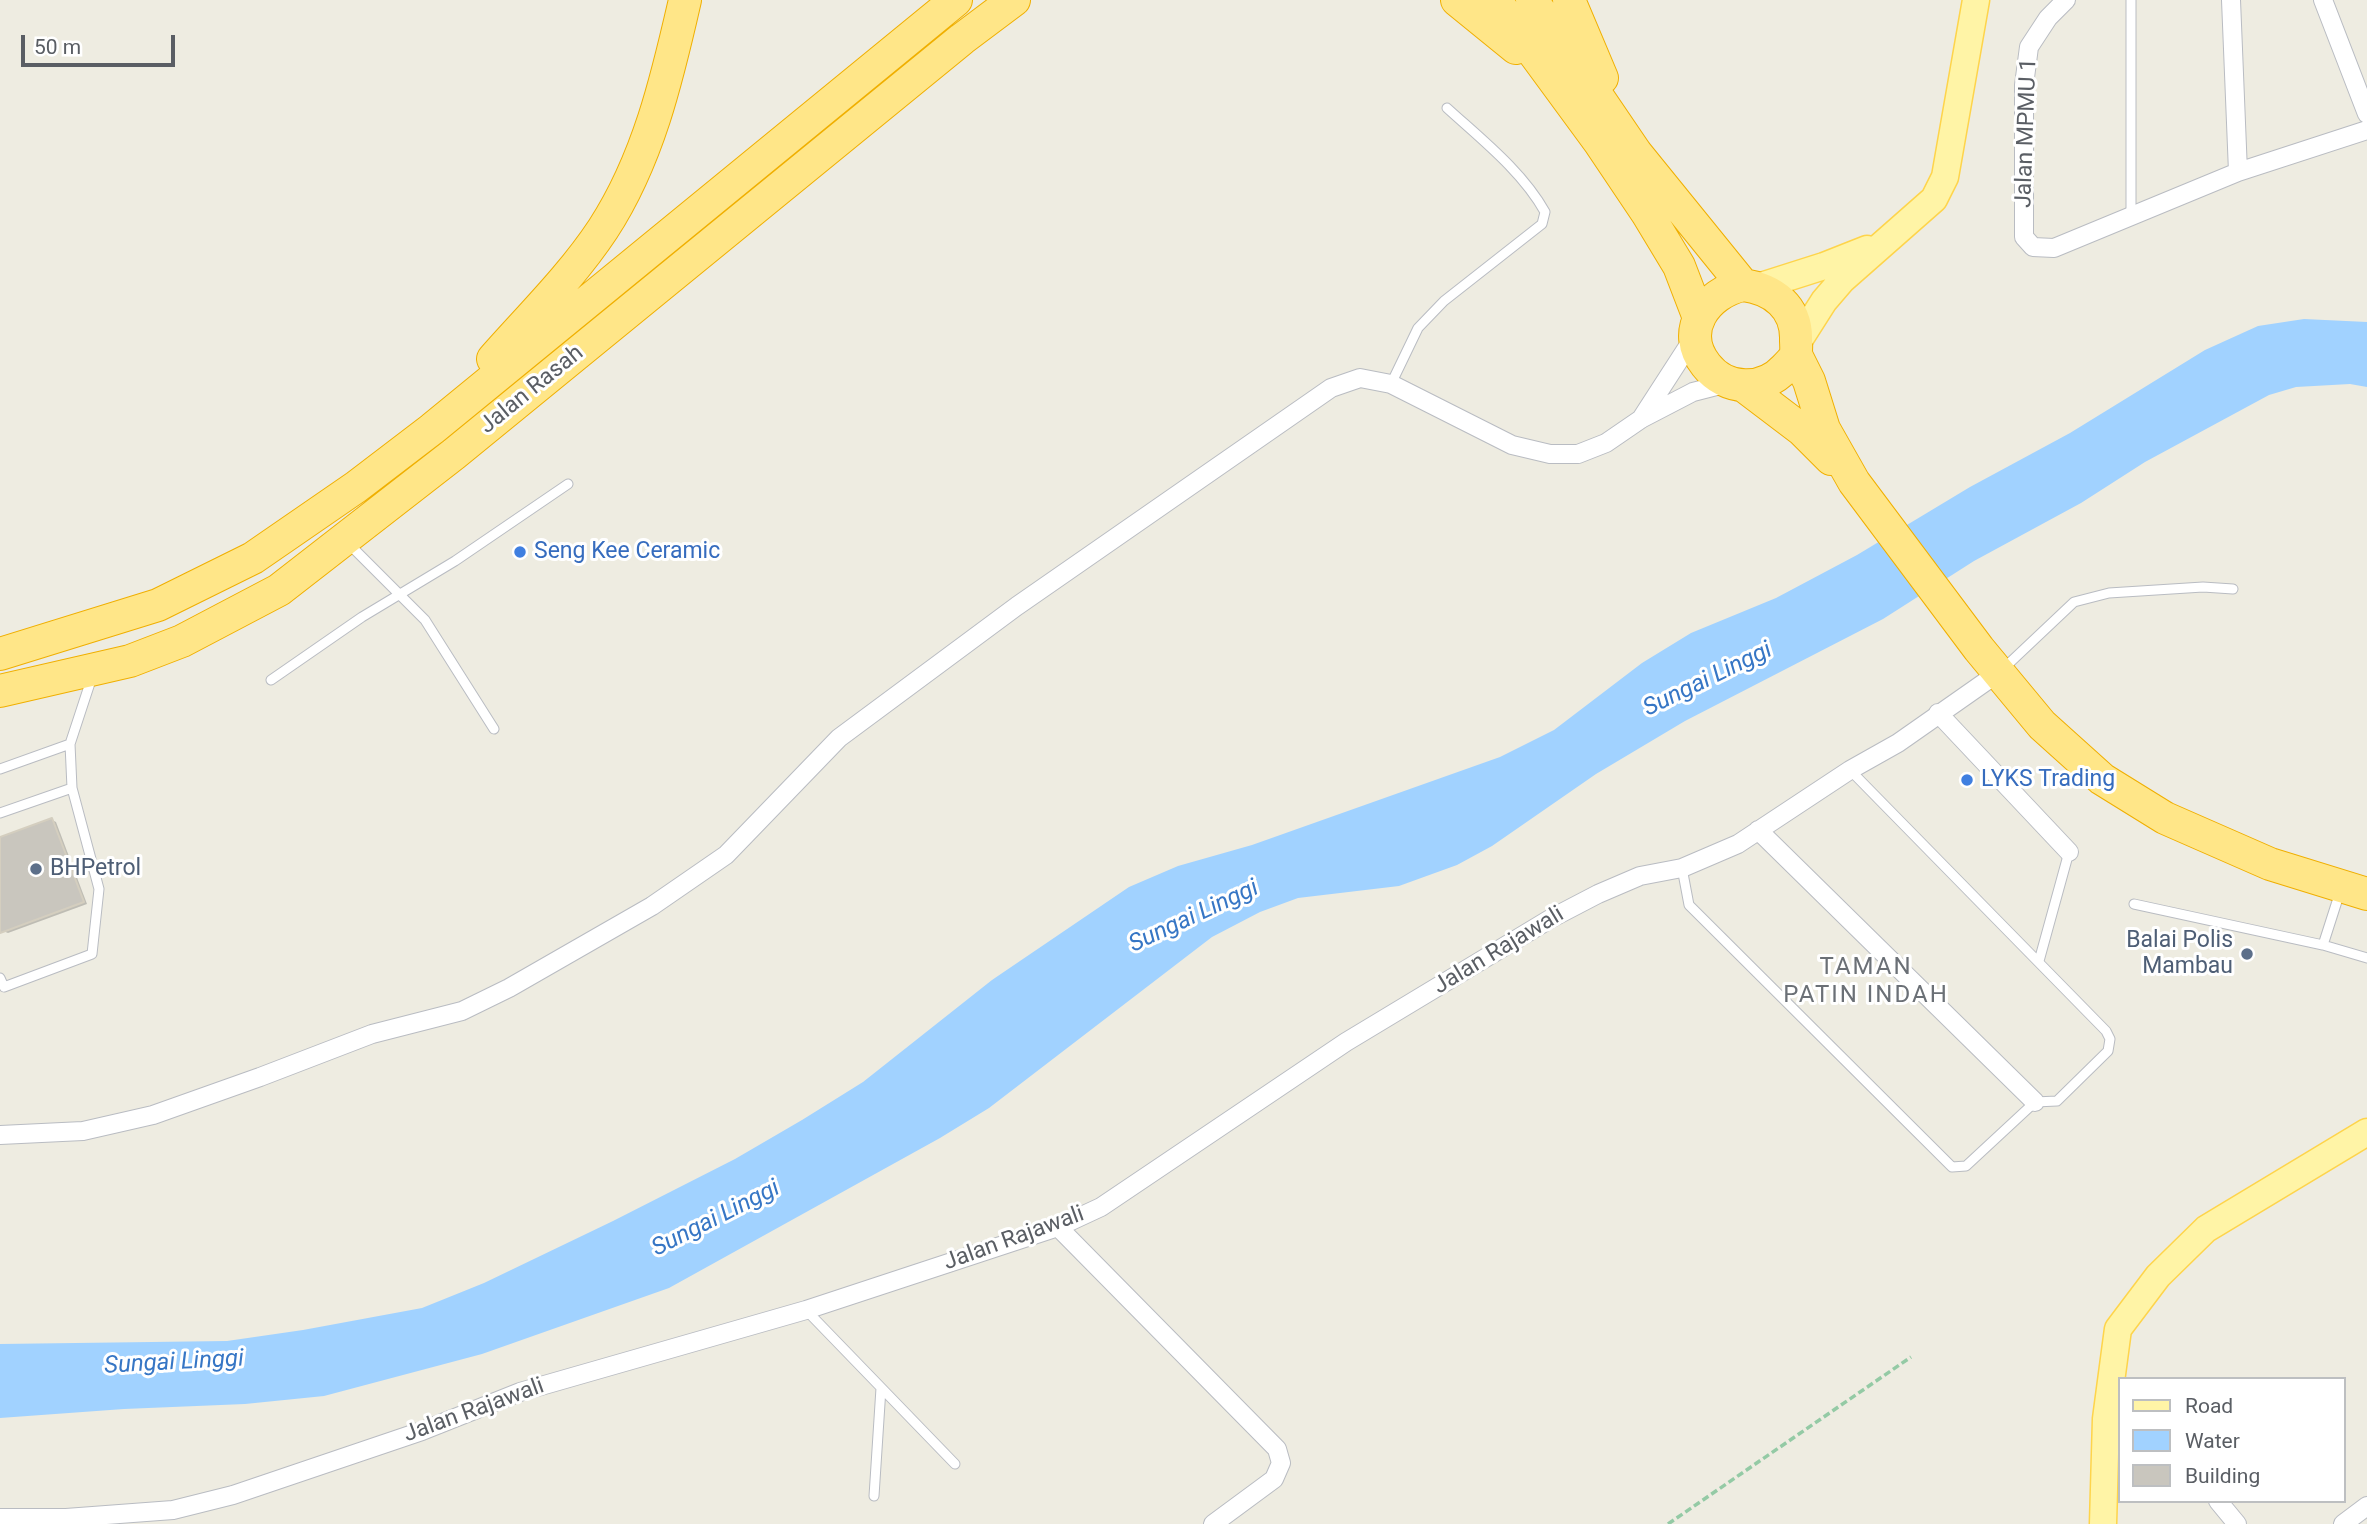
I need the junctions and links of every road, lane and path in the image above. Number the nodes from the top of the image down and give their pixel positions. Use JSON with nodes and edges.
{"nodes":[{"id":1,"x":685,"y":0,"type":"edge"},
{"id":2,"x":956,"y":0,"type":"edge"},
{"id":3,"x":1014,"y":0,"type":"edge"},
{"id":4,"x":1032,"y":0,"type":"edge"},
{"id":5,"x":1457,"y":0,"type":"edge"},
{"id":6,"x":1495,"y":0,"type":"edge"},
{"id":7,"x":1532,"y":0,"type":"edge"},
{"id":8,"x":1569,"y":0,"type":"edge"},
{"id":9,"x":1976,"y":0,"type":"edge"},
{"id":10,"x":2066,"y":0,"type":"edge"},
{"id":11,"x":2131,"y":0,"type":"edge"},
{"id":12,"x":2231,"y":0,"type":"edge"},
{"id":13,"x":2323,"y":0,"type":"edge"},
{"id":14,"x":962,"y":39,"type":"junction"},
{"id":15,"x":1547,"y":74,"type":"junction"},
{"id":16,"x":1447,"y":108,"type":"dead end"},
{"id":17,"x":2367,"y":114,"type":"edge"},
{"id":18,"x":2367,"y":130,"type":"edge"},
{"id":19,"x":1636,"y":153,"type":"junction"},
{"id":20,"x":2238,"y":172,"type":"junction"},
{"id":21,"x":2131,"y":215,"type":"junction"},
{"id":22,"x":1881,"y":244,"type":"junction"},
{"id":23,"x":1750,"y":286,"type":"junction"},
{"id":24,"x":1697,"y":326,"type":"junction"},
{"id":25,"x":1796,"y":350,"type":"junction"},
{"id":26,"x":1391,"y":384,"type":"junction"},
{"id":27,"x":1736,"y":384,"type":"junction"},
{"id":28,"x":1641,"y":419,"type":"junction"},
{"id":29,"x":432,"y":429,"type":"junction"},
{"id":30,"x":1854,"y":482,"type":"junction"},
{"id":31,"x":568,"y":484,"type":"dead end"},
{"id":32,"x":345,"y":540,"type":"junction"},
{"id":33,"x":2233,"y":589,"type":"dead end"},
{"id":34,"x":400,"y":593,"type":"junction"},
{"id":35,"x":0,"y":654,"type":"edge"},
{"id":36,"x":95,"y":669,"type":"junction"},
{"id":37,"x":1998,"y":673,"type":"junction"},
{"id":38,"x":271,"y":680,"type":"dead end"},
{"id":39,"x":0,"y":691,"type":"edge"},
{"id":40,"x":1938,"y":713,"type":"junction"},
{"id":41,"x":494,"y":729,"type":"dead end"},
{"id":42,"x":70,"y":744,"type":"junction"},
{"id":43,"x":0,"y":769,"type":"edge"},
{"id":44,"x":1850,"y":770,"type":"junction"},
{"id":45,"x":72,"y":788,"type":"junction"},
{"id":46,"x":0,"y":813,"type":"edge"},
{"id":47,"x":1758,"y":830,"type":"junction"},
{"id":48,"x":2069,"y":852,"type":"joint"},
{"id":49,"x":1682,"y":868,"type":"junction"},
{"id":50,"x":2355,"y":890,"type":"edge"},
{"id":51,"x":2134,"y":904,"type":"dead end"},
{"id":52,"x":2323,"y":945,"type":"junction"},
{"id":53,"x":2367,"y":958,"type":"edge"},
{"id":54,"x":2039,"y":961,"type":"junction"},
{"id":55,"x":0,"y":978,"type":"edge"},
{"id":56,"x":2035,"y":1102,"type":"junction"},
{"id":57,"x":2367,"y":1132,"type":"edge"},
{"id":58,"x":0,"y":1135,"type":"edge"},
{"id":59,"x":1058,"y":1227,"type":"junction"},
{"id":60,"x":806,"y":1310,"type":"junction"},
{"id":61,"x":1911,"y":1357,"type":"dead end"},
{"id":62,"x":881,"y":1388,"type":"junction"},
{"id":63,"x":2113,"y":1446,"type":"edge"},
{"id":64,"x":955,"y":1464,"type":"dead end"},
{"id":65,"x":874,"y":1496,"type":"dead end"},
{"id":66,"x":2220,"y":1503,"type":"edge"},
{"id":67,"x":2367,"y":1506,"type":"edge"},
{"id":68,"x":0,"y":1518,"type":"edge"},
{"id":69,"x":1213,"y":1524,"type":"edge"},
{"id":70,"x":1668,"y":1524,"type":"edge"},
{"id":71,"x":2103,"y":1524,"type":"edge"},
{"id":72,"x":2237,"y":1524,"type":"edge"},
{"id":73,"x":2343,"y":1524,"type":"edge"}],
"edges":[{"from":1,"to":29,"type":"highway"},
{"from":2,"to":29,"type":"highway","name":"Jalan Rasah"},
{"from":3,"to":14,"type":"highway","name":"Jalan Rasah"},
{"from":4,"to":14,"type":"highway"},
{"from":5,"to":15,"type":"highway"},
{"from":6,"to":15,"type":"highway"},
{"from":7,"to":19,"type":"highway"},
{"from":8,"to":19,"type":"highway"},
{"from":9,"to":22,"type":"main road"},
{"from":10,"to":21,"type":"street","name":"Jalan MPMU 1"},
{"from":11,"to":21,"type":"lane"},
{"from":12,"to":20,"type":"street"},
{"from":13,"to":17,"type":"street"},
{"from":14,"to":32,"type":"highway","name":"Jalan Rasah"},
{"from":15,"to":24,"type":"highway"},
{"from":16,"to":26,"type":"lane"},
{"from":18,"to":20,"type":"street"},
{"from":19,"to":23,"type":"highway"},
{"from":20,"to":21,"type":"street"},
{"from":22,"to":23,"type":"main road"},
{"from":22,"to":25,"type":"main road"},
{"from":23,"to":24,"type":"highway"},
{"from":23,"to":25,"type":"highway"},
{"from":24,"to":27,"type":"highway"},
{"from":24,"to":28,"type":"street"},
{"from":25,"to":27,"type":"highway"},
{"from":25,"to":30,"type":"highway"},
{"from":26,"to":28,"type":"street"},
{"from":26,"to":58,"type":"street"},
{"from":27,"to":28,"type":"street"},
{"from":27,"to":30,"type":"highway"},
{"from":29,"to":35,"type":"highway","name":"Jalan Rasah"},
{"from":30,"to":37,"type":"highway"},
{"from":31,"to":34,"type":"lane"},
{"from":32,"to":34,"type":"lane"},
{"from":32,"to":36,"type":"highway","name":"Jalan Rasah"},
{"from":33,"to":37,"type":"lane"},
{"from":34,"to":38,"type":"lane"},
{"from":34,"to":41,"type":"lane"},
{"from":36,"to":39,"type":"highway","name":"Jalan Rasah"},
{"from":36,"to":42,"type":"lane"},
{"from":37,"to":40,"type":"street","name":"Jalan Rajawali"},
{"from":37,"to":50,"type":"highway"},
{"from":40,"to":44,"type":"street","name":"Jalan Rajawali"},
{"from":40,"to":48,"type":"street"},
{"from":42,"to":43,"type":"lane"},
{"from":42,"to":45,"type":"lane"},
{"from":44,"to":47,"type":"street","name":"Jalan Rajawali"},
{"from":44,"to":54,"type":"lane"},
{"from":45,"to":46,"type":"lane"},
{"from":45,"to":55,"type":"lane"},
{"from":47,"to":49,"type":"street","name":"Jalan Rajawali"},
{"from":47,"to":56,"type":"street"},
{"from":48,"to":54,"type":"lane"},
{"from":49,"to":56,"type":"lane"},
{"from":49,"to":59,"type":"street","name":"Jalan Rajawali"},
{"from":50,"to":52,"type":"lane"},
{"from":51,"to":52,"type":"lane"},
{"from":52,"to":53,"type":"lane"},
{"from":54,"to":56,"type":"lane"},
{"from":57,"to":63,"type":"main road"},
{"from":59,"to":60,"type":"street","name":"Jalan Rajawali"},
{"from":59,"to":69,"type":"street"},
{"from":60,"to":62,"type":"lane"},
{"from":60,"to":68,"type":"street","name":"Jalan Rajawali"},
{"from":61,"to":70,"type":"path"},
{"from":62,"to":64,"type":"lane"},
{"from":62,"to":65,"type":"lane"},
{"from":63,"to":71,"type":"main road"},
{"from":66,"to":72,"type":"street"},
{"from":67,"to":73,"type":"street"}]}
